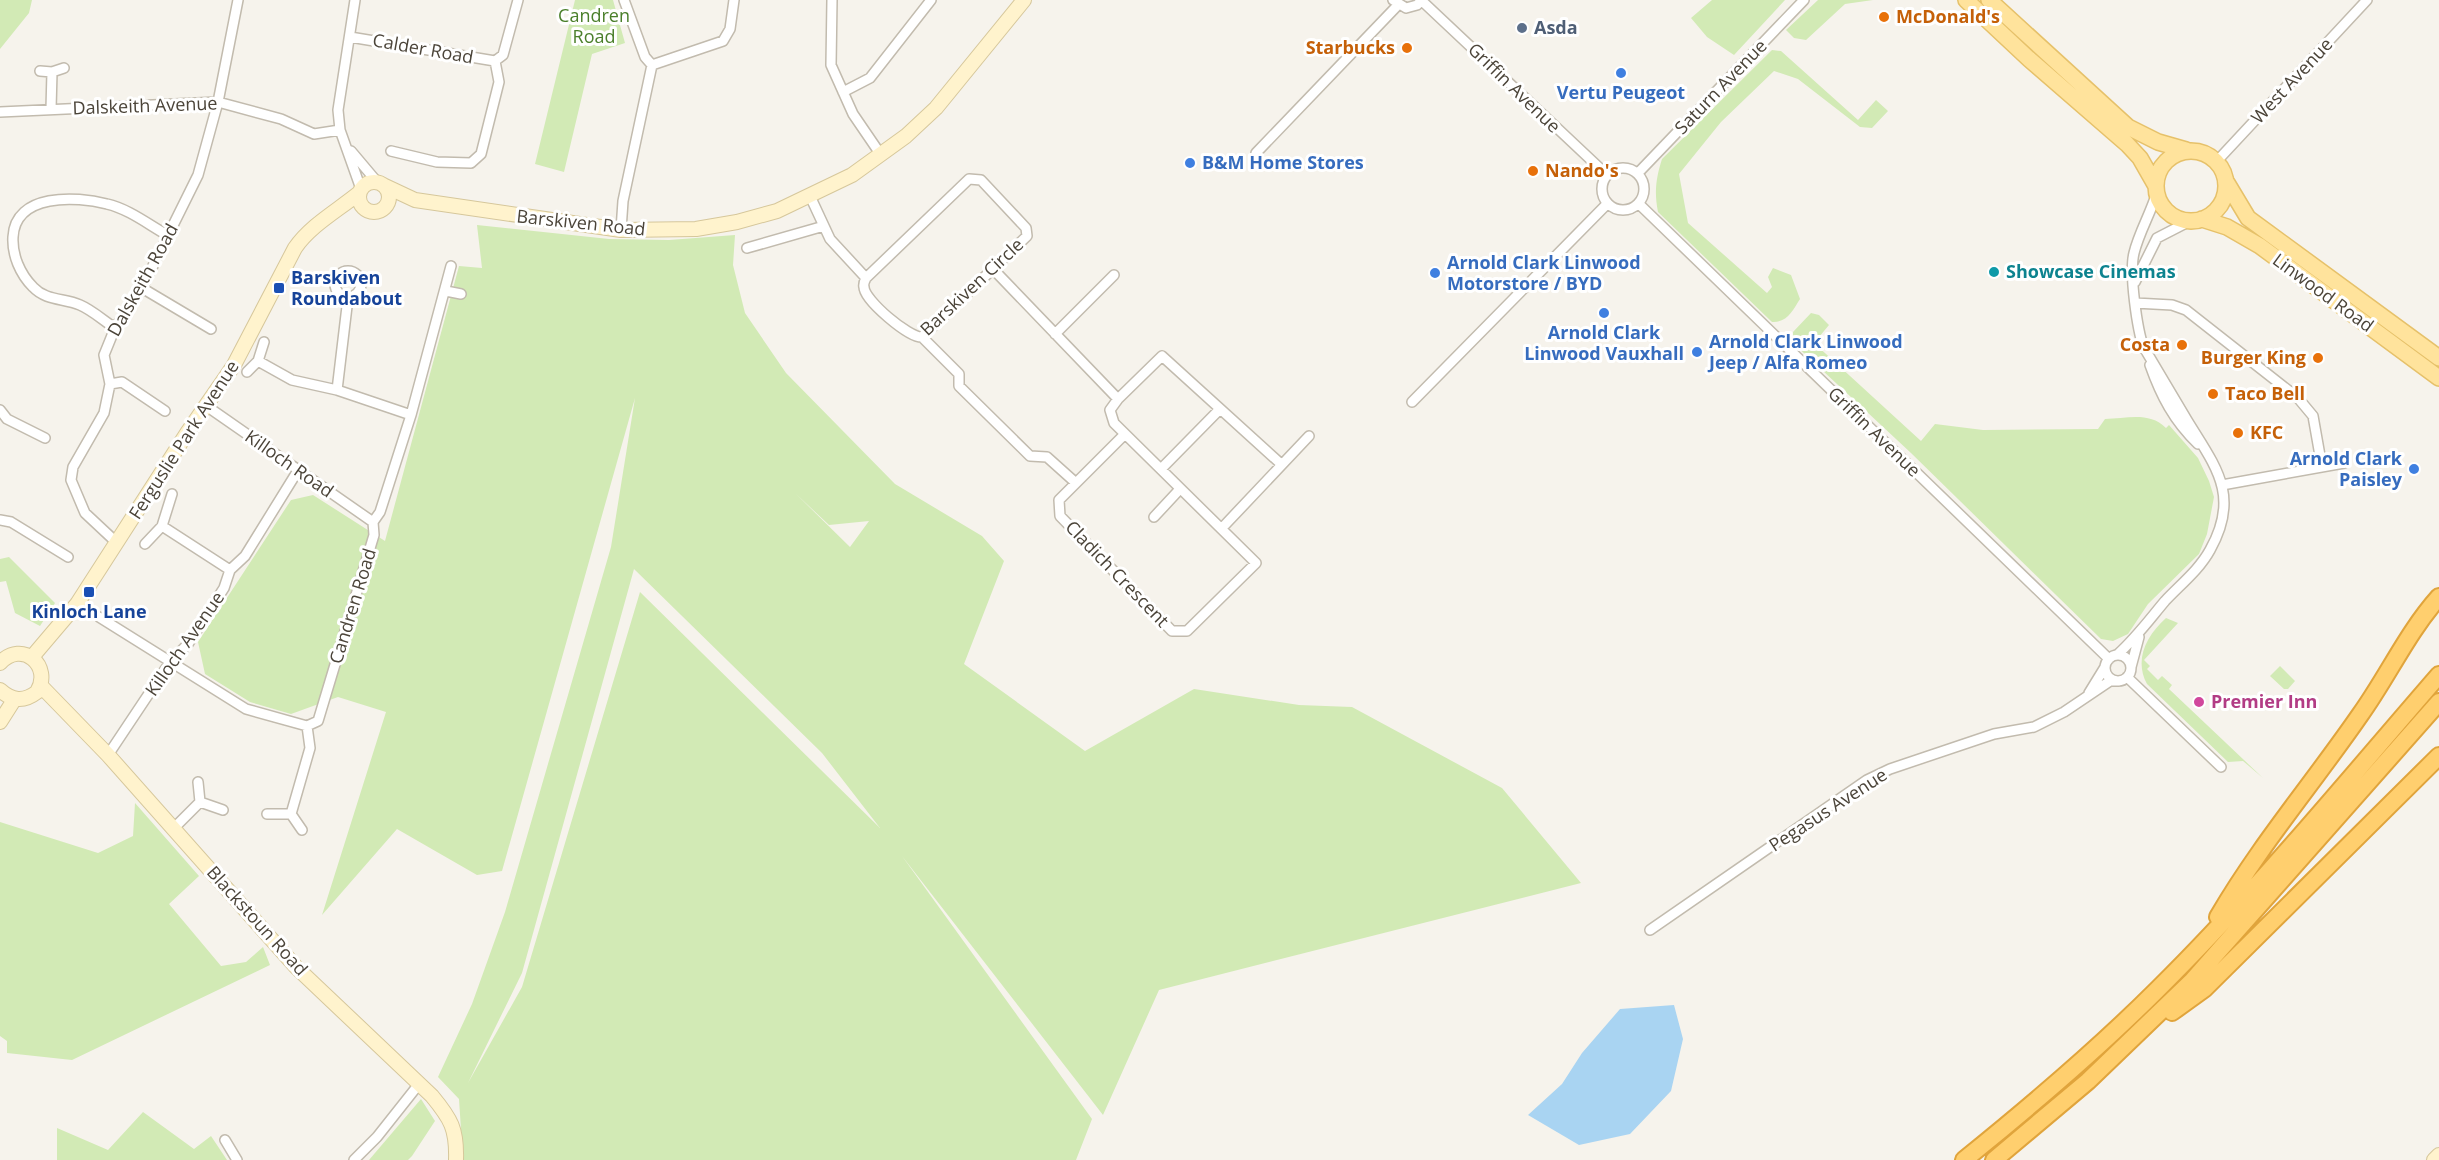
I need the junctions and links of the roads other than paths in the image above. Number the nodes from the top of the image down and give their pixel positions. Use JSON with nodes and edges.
{"nodes":[{"id":1,"x":238,"y":0,"type":"edge"},
{"id":2,"x":355,"y":0,"type":"edge"},
{"id":3,"x":518,"y":0,"type":"edge"},
{"id":4,"x":624,"y":0,"type":"edge"},
{"id":5,"x":734,"y":0,"type":"edge"},
{"id":6,"x":832,"y":0,"type":"edge"},
{"id":7,"x":931,"y":0,"type":"edge"},
{"id":8,"x":1024,"y":0,"type":"edge"},
{"id":9,"x":1422,"y":0,"type":"edge"},
{"id":10,"x":1804,"y":0,"type":"edge"},
{"id":11,"x":1966,"y":0,"type":"edge"},
{"id":12,"x":1989,"y":0,"type":"edge"},
{"id":13,"x":2367,"y":0,"type":"edge"},
{"id":14,"x":1396,"y":2,"type":"edge"},
{"id":15,"x":350,"y":37,"type":"junction"},
{"id":16,"x":495,"y":61,"type":"junction"},
{"id":17,"x":652,"y":65,"type":"junction"},
{"id":18,"x":64,"y":68,"type":"dead end"},
{"id":19,"x":40,"y":71,"type":"dead end"},
{"id":20,"x":52,"y":72,"type":"junction"},
{"id":21,"x":843,"y":92,"type":"junction"},
{"id":22,"x":218,"y":102,"type":"junction"},
{"id":23,"x":51,"y":109,"type":"junction"},
{"id":24,"x":0,"y":112,"type":"edge"},
{"id":25,"x":340,"y":130,"type":"junction"},
{"id":26,"x":348,"y":147,"type":"junction"},
{"id":27,"x":2186,"y":150,"type":"junction"},
{"id":28,"x":391,"y":151,"type":"dead end"},
{"id":29,"x":1256,"y":153,"type":"dead end"},
{"id":30,"x":881,"y":155,"type":"junction"},
{"id":31,"x":2217,"y":161,"type":"junction"},
{"id":32,"x":1638,"y":173,"type":"junction"},
{"id":33,"x":1607,"y":175,"type":"junction"},
{"id":34,"x":2227,"y":183,"type":"junction"},
{"id":35,"x":381,"y":184,"type":"junction"},
{"id":36,"x":2156,"y":189,"type":"junction"},
{"id":37,"x":360,"y":191,"type":"junction"},
{"id":38,"x":810,"y":196,"type":"junction"},
{"id":39,"x":415,"y":200,"type":"junction"},
{"id":40,"x":1607,"y":204,"type":"junction"},
{"id":41,"x":1639,"y":204,"type":"junction"},
{"id":42,"x":377,"y":211,"type":"junction"},
{"id":43,"x":326,"y":220,"type":"junction"},
{"id":44,"x":2196,"y":220,"type":"junction"},
{"id":45,"x":824,"y":226,"type":"junction"},
{"id":46,"x":621,"y":230,"type":"junction"},
{"id":47,"x":169,"y":236,"type":"junction"},
{"id":48,"x":747,"y":248,"type":"dead end"},
{"id":49,"x":451,"y":266,"type":"dead end"},
{"id":50,"x":993,"y":269,"type":"junction"},
{"id":51,"x":1114,"y":275,"type":"dead end"},
{"id":52,"x":866,"y":278,"type":"junction"},
{"id":53,"x":2135,"y":282,"type":"junction"},
{"id":54,"x":142,"y":288,"type":"junction"},
{"id":55,"x":447,"y":291,"type":"junction"},
{"id":56,"x":461,"y":294,"type":"dead end"},
{"id":57,"x":348,"y":298,"type":"dead end"},
{"id":58,"x":2135,"y":303,"type":"junction"},
{"id":59,"x":115,"y":328,"type":"junction"},
{"id":60,"x":211,"y":329,"type":"dead end"},
{"id":61,"x":1055,"y":334,"type":"junction"},
{"id":62,"x":922,"y":337,"type":"junction"},
{"id":63,"x":264,"y":342,"type":"dead end"},
{"id":64,"x":2439,"y":358,"type":"edge"},
{"id":65,"x":258,"y":361,"type":"junction"},
{"id":66,"x":247,"y":372,"type":"dead end"},
{"id":67,"x":2439,"y":378,"type":"edge"},
{"id":68,"x":110,"y":384,"type":"junction"},
{"id":69,"x":337,"y":390,"type":"junction"},
{"id":70,"x":1118,"y":399,"type":"junction"},
{"id":71,"x":1412,"y":402,"type":"dead end"},
{"id":72,"x":205,"y":405,"type":"junction"},
{"id":73,"x":1220,"y":409,"type":"junction"},
{"id":74,"x":0,"y":410,"type":"edge"},
{"id":75,"x":165,"y":411,"type":"dead end"},
{"id":76,"x":411,"y":415,"type":"junction"},
{"id":77,"x":1125,"y":434,"type":"junction"},
{"id":78,"x":1309,"y":436,"type":"dead end"},
{"id":79,"x":45,"y":438,"type":"dead end"},
{"id":80,"x":1281,"y":464,"type":"junction"},
{"id":81,"x":2344,"y":464,"type":"dead end"},
{"id":82,"x":2322,"y":467,"type":"junction"},
{"id":83,"x":1161,"y":469,"type":"junction"},
{"id":84,"x":297,"y":472,"type":"junction"},
{"id":85,"x":1076,"y":483,"type":"junction"},
{"id":86,"x":2222,"y":485,"type":"junction"},
{"id":87,"x":1180,"y":489,"type":"junction"},
{"id":88,"x":172,"y":494,"type":"dead end"},
{"id":89,"x":1154,"y":517,"type":"dead end"},
{"id":90,"x":0,"y":520,"type":"edge"},
{"id":91,"x":373,"y":522,"type":"junction"},
{"id":92,"x":162,"y":526,"type":"junction"},
{"id":93,"x":1222,"y":528,"type":"junction"},
{"id":94,"x":116,"y":542,"type":"junction"},
{"id":95,"x":145,"y":544,"type":"dead end"},
{"id":96,"x":68,"y":557,"type":"dead end"},
{"id":97,"x":230,"y":570,"type":"junction"},
{"id":98,"x":2439,"y":597,"type":"edge"},
{"id":99,"x":99,"y":617,"type":"dead end"},
{"id":100,"x":2139,"y":634,"type":"junction"},
{"id":101,"x":32,"y":657,"type":"junction"},
{"id":102,"x":2110,"y":660,"type":"junction"},
{"id":103,"x":170,"y":662,"type":"junction"},
{"id":104,"x":0,"y":663,"type":"edge"},
{"id":105,"x":2131,"y":667,"type":"junction"},
{"id":106,"x":2439,"y":675,"type":"edge"},
{"id":107,"x":2123,"y":679,"type":"junction"},
{"id":108,"x":41,"y":686,"type":"junction"},
{"id":109,"x":0,"y":690,"type":"edge"},
{"id":110,"x":2088,"y":695,"type":"junction"},
{"id":111,"x":14,"y":700,"type":"junction"},
{"id":112,"x":2439,"y":702,"type":"edge"},
{"id":113,"x":0,"y":722,"type":"edge"},
{"id":114,"x":307,"y":726,"type":"junction"},
{"id":115,"x":108,"y":755,"type":"junction"},
{"id":116,"x":2439,"y":756,"type":"edge"},
{"id":117,"x":2221,"y":767,"type":"dead end"},
{"id":118,"x":198,"y":782,"type":"dead end"},
{"id":119,"x":200,"y":802,"type":"junction"},
{"id":120,"x":223,"y":810,"type":"dead end"},
{"id":121,"x":267,"y":814,"type":"dead end"},
{"id":122,"x":291,"y":814,"type":"junction"},
{"id":123,"x":174,"y":828,"type":"junction"},
{"id":124,"x":302,"y":830,"type":"dead end"},
{"id":125,"x":1650,"y":930,"type":"dead end"},
{"id":126,"x":2202,"y":945,"type":"junction"},
{"id":127,"x":2127,"y":1045,"type":"junction"},
{"id":128,"x":419,"y":1084,"type":"junction"},
{"id":129,"x":225,"y":1140,"type":"dead end"},
{"id":130,"x":2439,"y":1155,"type":"edge"},
{"id":131,"x":237,"y":1160,"type":"edge"},
{"id":132,"x":354,"y":1160,"type":"edge"},
{"id":133,"x":456,"y":1160,"type":"edge"},
{"id":134,"x":1964,"y":1160,"type":"edge"},
{"id":135,"x":1994,"y":1160,"type":"edge"},
{"id":136,"x":2434,"y":1160,"type":"edge"}],
"edges":[{"from":1,"to":22,"type":"street","name":"Dalskeith Road"},
{"from":2,"to":15,"type":"street"},
{"from":3,"to":16,"type":"street"},
{"from":4,"to":17,"type":"street"},
{"from":5,"to":17,"type":"street"},
{"from":6,"to":21,"type":"street"},
{"from":7,"to":21,"type":"street"},
{"from":8,"to":30,"type":"street","name":"Barskiven Road"},
{"from":9,"to":14,"type":"street"},
{"from":9,"to":33,"type":"street","name":"Griffin Avenue"},
{"from":10,"to":32,"type":"street","name":"Saturn Avenue"},
{"from":11,"to":36,"type":"main road"},
{"from":12,"to":27,"type":"main road"},
{"from":13,"to":31,"type":"street","name":"West Avenue"},
{"from":14,"to":29,"type":"street"},
{"from":15,"to":16,"type":"street","name":"Calder Road"},
{"from":15,"to":25,"type":"street"},
{"from":16,"to":28,"type":"street"},
{"from":17,"to":46,"type":"street"},
{"from":18,"to":20,"type":"street"},
{"from":19,"to":20,"type":"street"},
{"from":20,"to":23,"type":"street","name":"Dalskeith Avenue"},
{"from":21,"to":30,"type":"street"},
{"from":22,"to":23,"type":"street","name":"Dalskeith Avenue"},
{"from":22,"to":25,"type":"street","name":"Dalskeith Avenue"},
{"from":22,"to":47,"type":"street","name":"Dalskeith Road"},
{"from":23,"to":24,"type":"street","name":"Dalskeith Avenue"},
{"from":25,"to":26,"type":"street"},
{"from":26,"to":35,"type":"street"},
{"from":26,"to":37,"type":"street"},
{"from":27,"to":31,"type":"main road"},
{"from":27,"to":36,"type":"main road"},
{"from":30,"to":38,"type":"street","name":"Barskiven Road"},
{"from":31,"to":34,"type":"main road"},
{"from":32,"to":33,"type":"street"},
{"from":32,"to":41,"type":"street"},
{"from":33,"to":40,"type":"street"},
{"from":34,"to":44,"type":"main road"},
{"from":34,"to":64,"type":"main road","name":"Linwood Road"},
{"from":35,"to":37,"type":"street"},
{"from":35,"to":39,"type":"street","name":"Barskiven Road"},
{"from":35,"to":42,"type":"street"},
{"from":36,"to":44,"type":"main road"},
{"from":36,"to":53,"type":"street"},
{"from":37,"to":42,"type":"street"},
{"from":37,"to":43,"type":"street","name":"Ferguslie Park Avenue"},
{"from":38,"to":45,"type":"street","name":"Barskiven Circle"},
{"from":38,"to":46,"type":"street","name":"Barskiven Road"},
{"from":39,"to":42,"type":"street","name":"Barskiven Road"},
{"from":39,"to":46,"type":"street","name":"Barskiven Road"},
{"from":40,"to":41,"type":"street"},
{"from":40,"to":71,"type":"street"},
{"from":41,"to":102,"type":"street","name":"Griffin Avenue"},
{"from":42,"to":43,"type":"street","name":"Ferguslie Park Avenue"},
{"from":43,"to":72,"type":"street","name":"Ferguslie Park Avenue"},
{"from":44,"to":53,"type":"street"},
{"from":44,"to":67,"type":"main road","name":"Linwood Road"},
{"from":45,"to":48,"type":"street"},
{"from":45,"to":52,"type":"street","name":"Barskiven Circle"},
{"from":47,"to":54,"type":"street","name":"Dalskeith Road"},
{"from":47,"to":59,"type":"street"},
{"from":49,"to":55,"type":"street","name":"Candren Road"},
{"from":50,"to":52,"type":"street","name":"Barskiven Circle"},
{"from":50,"to":61,"type":"street"},
{"from":50,"to":62,"type":"street","name":"Barskiven Circle"},
{"from":51,"to":61,"type":"street"},
{"from":52,"to":62,"type":"street","name":"Barskiven Circle"},
{"from":53,"to":58,"type":"street"},
{"from":54,"to":59,"type":"street","name":"Dalskeith Road"},
{"from":54,"to":60,"type":"street"},
{"from":55,"to":56,"type":"street"},
{"from":55,"to":76,"type":"street","name":"Candren Road"},
{"from":57,"to":69,"type":"street"},
{"from":58,"to":82,"type":"street"},
{"from":58,"to":86,"type":"street"},
{"from":59,"to":68,"type":"street","name":"Dalskeith Road"},
{"from":61,"to":70,"type":"street"},
{"from":62,"to":85,"type":"street"},
{"from":63,"to":65,"type":"street"},
{"from":65,"to":66,"type":"street"},
{"from":65,"to":69,"type":"street"},
{"from":68,"to":75,"type":"street"},
{"from":68,"to":94,"type":"street","name":"Dalskeith Road"},
{"from":69,"to":76,"type":"street"},
{"from":70,"to":73,"type":"street"},
{"from":70,"to":77,"type":"street"},
{"from":72,"to":84,"type":"street","name":"Killoch Road"},
{"from":72,"to":94,"type":"street","name":"Ferguslie Park Avenue"},
{"from":73,"to":80,"type":"street"},
{"from":73,"to":83,"type":"street"},
{"from":74,"to":79,"type":"street"},
{"from":76,"to":91,"type":"street","name":"Candren Road"},
{"from":77,"to":83,"type":"street"},
{"from":77,"to":85,"type":"street","name":"Cladich Crescent"},
{"from":78,"to":80,"type":"street"},
{"from":80,"to":93,"type":"street"},
{"from":81,"to":82,"type":"street"},
{"from":82,"to":86,"type":"street"},
{"from":83,"to":87,"type":"street"},
{"from":84,"to":91,"type":"street","name":"Killoch Road"},
{"from":84,"to":97,"type":"street","name":"Killoch Avenue"},
{"from":85,"to":93,"type":"street","name":"Cladich Crescent"},
{"from":86,"to":100,"type":"street"},
{"from":87,"to":89,"type":"street"},
{"from":87,"to":93,"type":"street"},
{"from":88,"to":92,"type":"street"},
{"from":90,"to":96,"type":"street"},
{"from":91,"to":114,"type":"street","name":"Candren Road"},
{"from":92,"to":95,"type":"street"},
{"from":92,"to":97,"type":"street"},
{"from":94,"to":101,"type":"street","name":"Ferguslie Park Avenue"},
{"from":97,"to":103,"type":"street","name":"Killoch Avenue"},
{"from":98,"to":126,"type":"highway"},
{"from":99,"to":103,"type":"street"},
{"from":100,"to":102,"type":"street"},
{"from":100,"to":105,"type":"street"},
{"from":101,"to":104,"type":"street"},
{"from":101,"to":108,"type":"street"},
{"from":102,"to":105,"type":"street"},
{"from":102,"to":107,"type":"street"},
{"from":102,"to":110,"type":"street"},
{"from":103,"to":114,"type":"street"},
{"from":103,"to":115,"type":"street","name":"Killoch Avenue"},
{"from":105,"to":107,"type":"street"},
{"from":106,"to":126,"type":"highway"},
{"from":107,"to":110,"type":"street","name":"Pegasus Avenue"},
{"from":107,"to":117,"type":"street"},
{"from":108,"to":111,"type":"street"},
{"from":108,"to":115,"type":"street","name":"Blackstoun Road"},
{"from":109,"to":111,"type":"street"},
{"from":110,"to":125,"type":"street","name":"Pegasus Avenue"},
{"from":111,"to":113,"type":"street"},
{"from":112,"to":127,"type":"highway"},
{"from":114,"to":122,"type":"street"},
{"from":115,"to":123,"type":"street","name":"Blackstoun Road"},
{"from":116,"to":127,"type":"highway"},
{"from":118,"to":119,"type":"street"},
{"from":119,"to":120,"type":"street"},
{"from":119,"to":123,"type":"street"},
{"from":121,"to":122,"type":"street"},
{"from":122,"to":124,"type":"street"},
{"from":123,"to":128,"type":"street","name":"Blackstoun Road"},
{"from":126,"to":134,"type":"highway"},
{"from":127,"to":135,"type":"highway"},
{"from":128,"to":132,"type":"street"},
{"from":128,"to":133,"type":"street","name":"Blackstoun Road"},
{"from":129,"to":131,"type":"street"},
{"from":130,"to":136,"type":"street"}]}
